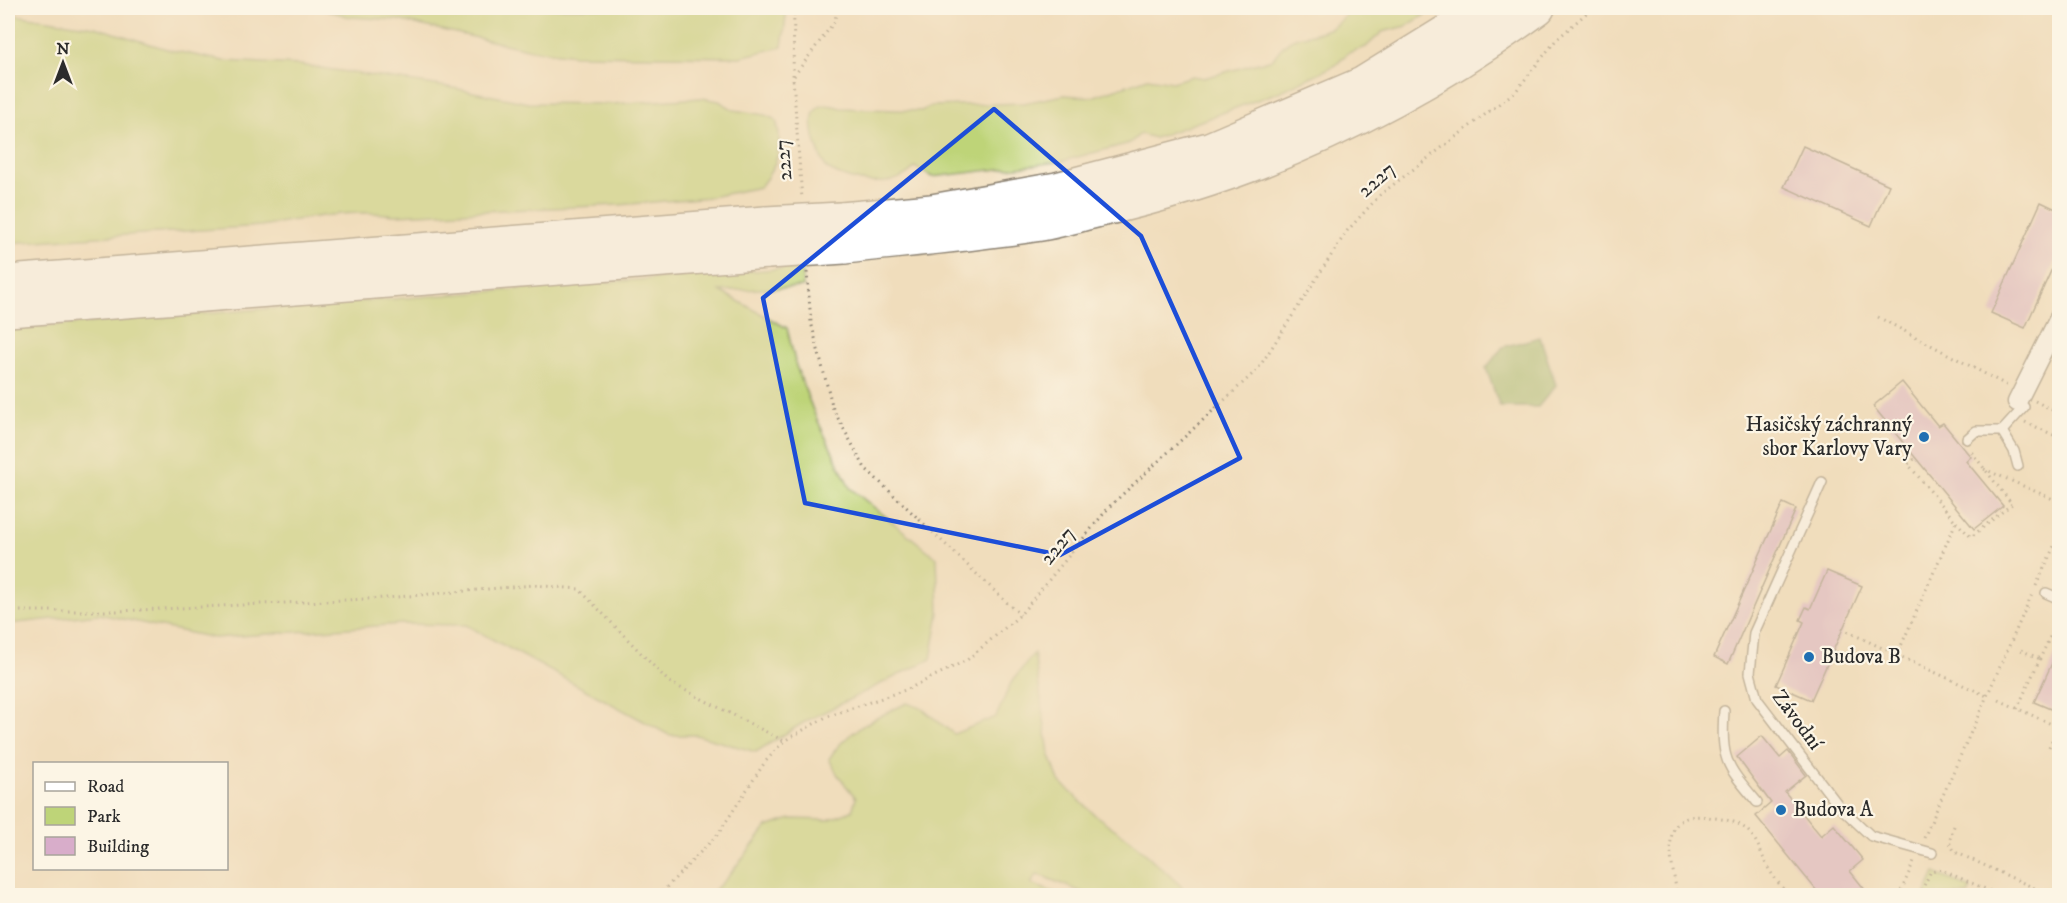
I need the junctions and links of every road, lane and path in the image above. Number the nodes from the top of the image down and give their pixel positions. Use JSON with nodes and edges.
{"nodes":[{"id":1,"x":794,"y":8,"type":"edge"},
{"id":2,"x":837,"y":8,"type":"edge"},
{"id":3,"x":1485,"y":8,"type":"edge"},
{"id":4,"x":1538,"y":8,"type":"edge"},
{"id":5,"x":1593,"y":8,"type":"edge"},
{"id":6,"x":793,"y":78,"type":"junction"},
{"id":7,"x":802,"y":208,"type":"dead end"},
{"id":8,"x":843,"y":233,"type":"junction"},
{"id":9,"x":767,"y":238,"type":"junction"},
{"id":10,"x":807,"y":268,"type":"dead end"},
{"id":11,"x":8,"y":282,"type":"edge"},
{"id":12,"x":8,"y":310,"type":"edge"},
{"id":13,"x":2060,"y":315,"type":"edge"},
{"id":14,"x":1878,"y":317,"type":"dead end"},
{"id":15,"x":2021,"y":401,"type":"junction"},
{"id":16,"x":2060,"y":414,"type":"edge"},
{"id":17,"x":2017,"y":425,"type":"dead end"},
{"id":18,"x":2002,"y":430,"type":"junction"},
{"id":19,"x":2060,"y":438,"type":"edge"},
{"id":20,"x":1967,"y":439,"type":"dead end"},
{"id":21,"x":1966,"y":451,"type":"dead end"},
{"id":22,"x":1916,"y":458,"type":"dead end"},
{"id":23,"x":2018,"y":466,"type":"dead end"},
{"id":24,"x":1982,"y":468,"type":"junction"},
{"id":25,"x":1822,"y":482,"type":"dead end"},
{"id":26,"x":2060,"y":502,"type":"edge"},
{"id":27,"x":1956,"y":522,"type":"junction"},
{"id":28,"x":2060,"y":533,"type":"edge"},
{"id":29,"x":2046,"y":593,"type":"dead end"},
{"id":30,"x":2060,"y":599,"type":"edge"},
{"id":31,"x":8,"y":610,"type":"edge"},
{"id":32,"x":1020,"y":615,"type":"junction"},
{"id":33,"x":2060,"y":615,"type":"edge"},
{"id":34,"x":1842,"y":629,"type":"dead end"},
{"id":35,"x":2021,"y":650,"type":"dead end"},
{"id":36,"x":1896,"y":655,"type":"junction"},
{"id":37,"x":2040,"y":659,"type":"junction"},
{"id":38,"x":1987,"y":696,"type":"junction"},
{"id":39,"x":1999,"y":700,"type":"dead end"},
{"id":40,"x":2017,"y":709,"type":"junction"},
{"id":41,"x":1724,"y":711,"type":"dead end"},
{"id":42,"x":2059,"y":727,"type":"edge"},
{"id":43,"x":784,"y":741,"type":"junction"},
{"id":44,"x":2049,"y":747,"type":"dead end"},
{"id":45,"x":1757,"y":802,"type":"dead end"},
{"id":46,"x":1954,"y":826,"type":"dead end"},
{"id":47,"x":1918,"y":850,"type":"junction"},
{"id":48,"x":1932,"y":853,"type":"dead end"},
{"id":49,"x":658,"y":896,"type":"edge"},
{"id":50,"x":1677,"y":896,"type":"edge"},
{"id":51,"x":1790,"y":896,"type":"edge"},
{"id":52,"x":1899,"y":896,"type":"edge"},
{"id":53,"x":1919,"y":896,"type":"edge"},
{"id":54,"x":2001,"y":896,"type":"edge"},
{"id":55,"x":2052,"y":896,"type":"edge"}],
"edges":[{"from":1,"to":6,"type":"path","name":"2227"},
{"from":2,"to":6,"type":"path"},
{"from":3,"to":8,"type":"highway"},
{"from":4,"to":8,"type":"highway"},
{"from":5,"to":32,"type":"path","name":"2227"},
{"from":6,"to":7,"type":"path","name":"2227"},
{"from":8,"to":9,"type":"highway","bridge":true},
{"from":9,"to":11,"type":"highway"},
{"from":9,"to":12,"type":"highway"},
{"from":10,"to":32,"type":"path"},
{"from":13,"to":15,"type":"street"},
{"from":14,"to":15,"type":"path"},
{"from":15,"to":16,"type":"path"},
{"from":15,"to":18,"type":"lane"},
{"from":17,"to":19,"type":"path"},
{"from":18,"to":20,"type":"lane"},
{"from":18,"to":23,"type":"lane"},
{"from":21,"to":24,"type":"path"},
{"from":22,"to":27,"type":"path"},
{"from":24,"to":26,"type":"path"},
{"from":24,"to":27,"type":"path"},
{"from":25,"to":47,"type":"lane","name":"Závodní"},
{"from":27,"to":36,"type":"path"},
{"from":28,"to":38,"type":"path"},
{"from":29,"to":30,"type":"lane"},
{"from":31,"to":43,"type":"path"},
{"from":32,"to":43,"type":"path","name":"2227"},
{"from":33,"to":37,"type":"path"},
{"from":34,"to":36,"type":"path"},
{"from":35,"to":37,"type":"path"},
{"from":36,"to":38,"type":"path"},
{"from":37,"to":40,"type":"path"},
{"from":38,"to":47,"type":"path"},
{"from":39,"to":40,"type":"path"},
{"from":40,"to":42,"type":"path"},
{"from":41,"to":45,"type":"lane"},
{"from":42,"to":44,"type":"path"},
{"from":43,"to":49,"type":"path","name":"2227"},
{"from":46,"to":55,"type":"path"},
{"from":47,"to":48,"type":"lane","name":"Závodní"},
{"from":47,"to":52,"type":"path"},
{"from":50,"to":51,"type":"path"},
{"from":53,"to":54,"type":"path"}]}
